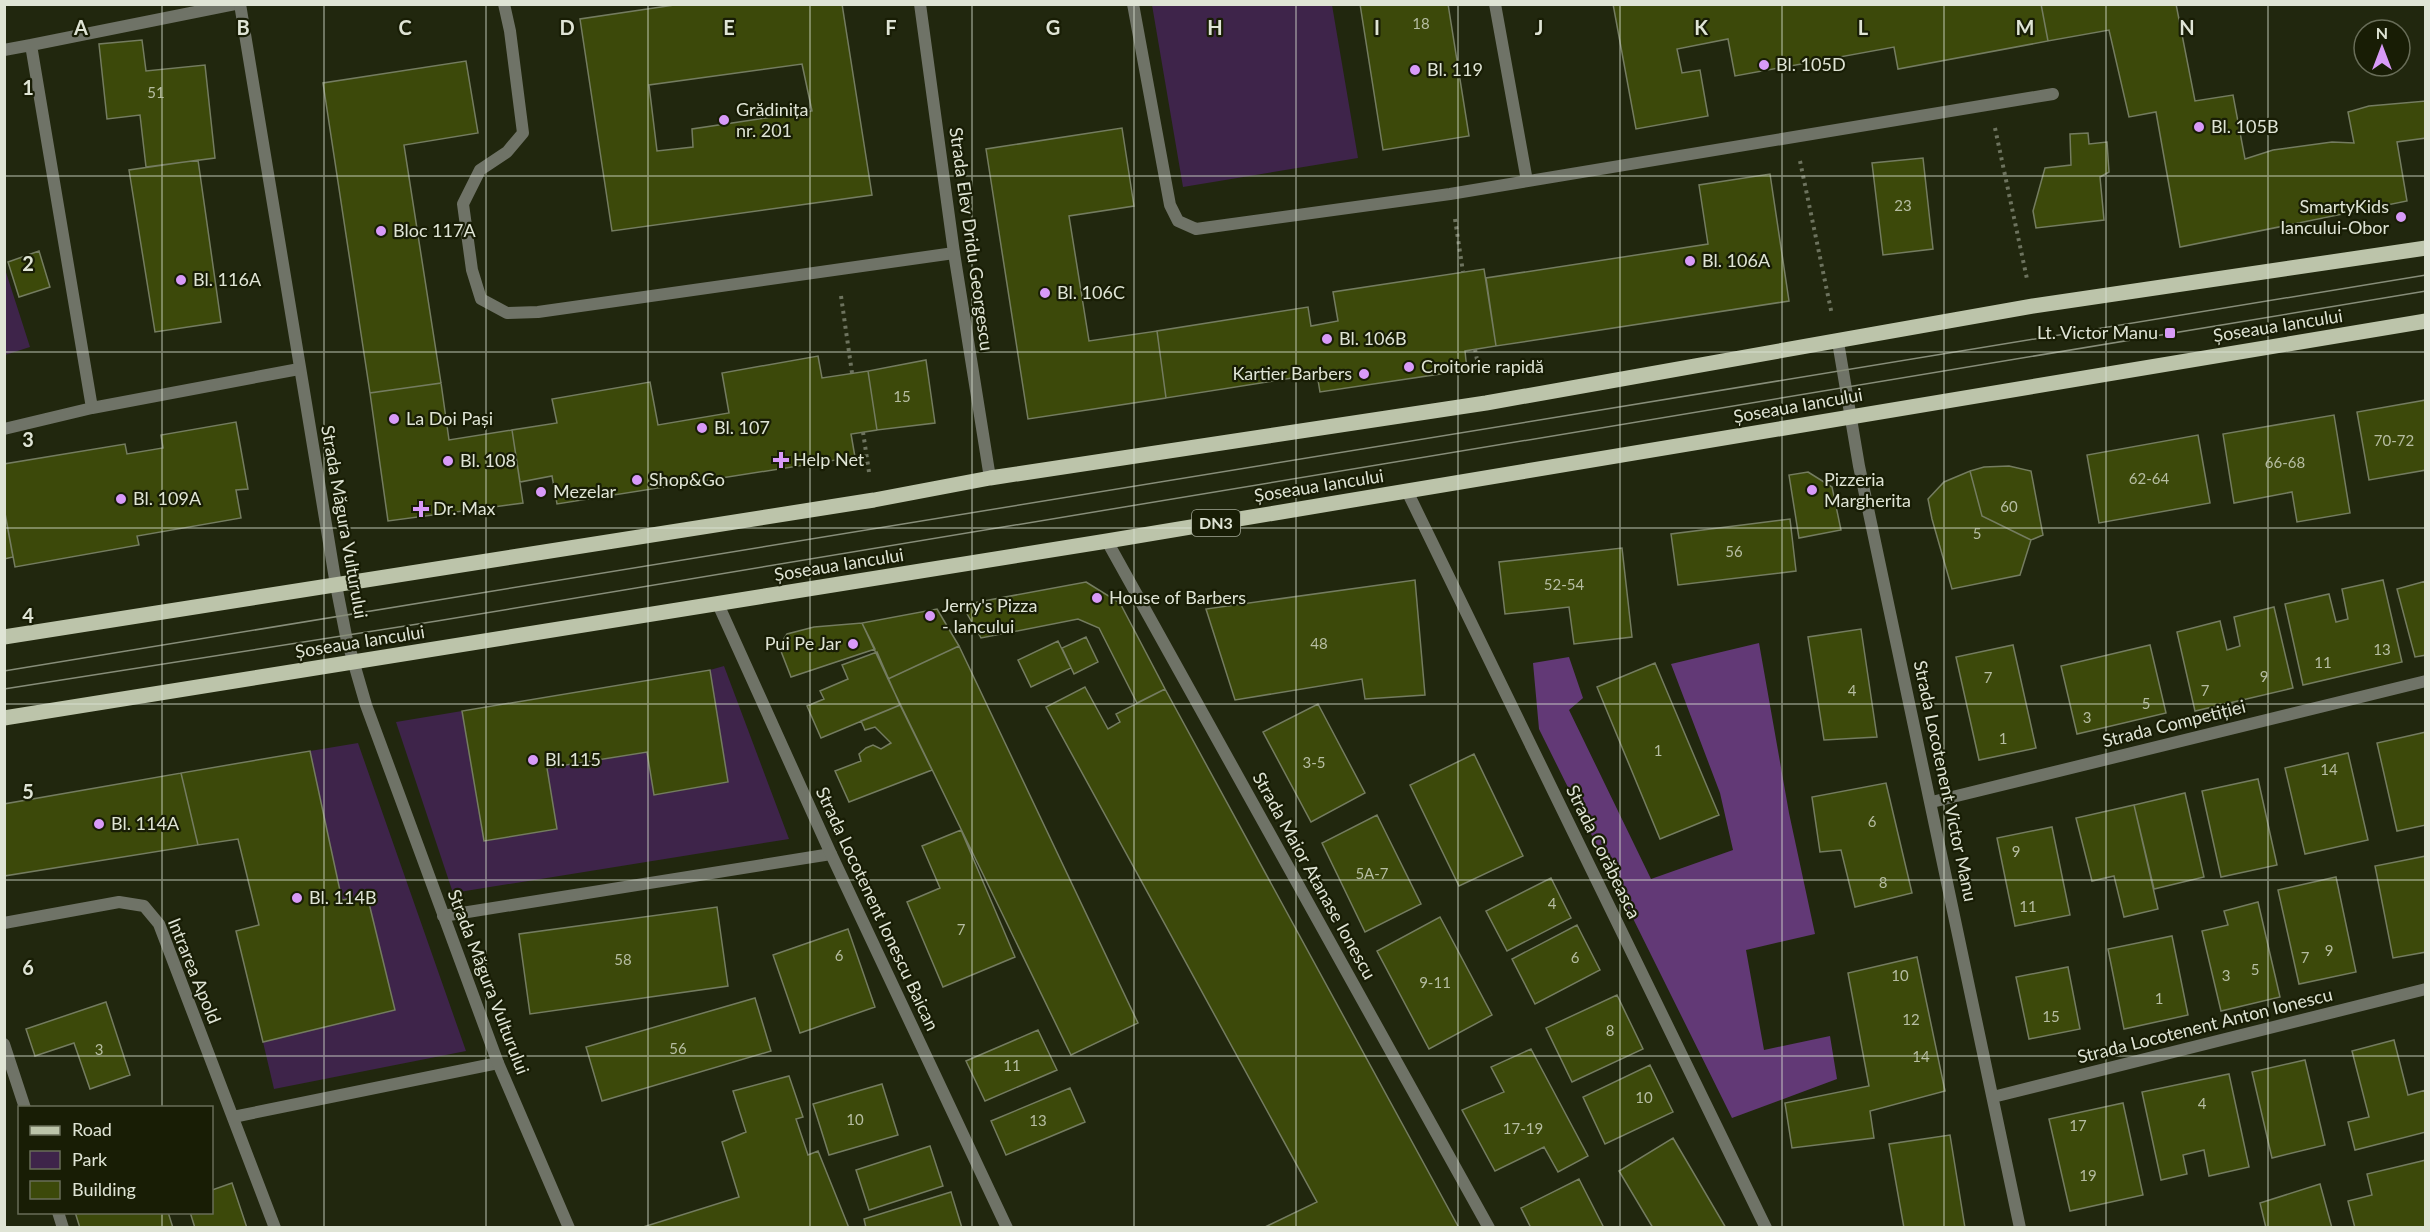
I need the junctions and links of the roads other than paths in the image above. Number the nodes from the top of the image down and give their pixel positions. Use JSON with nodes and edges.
{"nodes":[{"id":1,"x":235,"y":4,"type":"edge"},
{"id":2,"x":240,"y":4,"type":"edge"},
{"id":3,"x":504,"y":4,"type":"edge"},
{"id":4,"x":920,"y":4,"type":"edge"},
{"id":5,"x":1133,"y":4,"type":"edge"},
{"id":6,"x":1495,"y":4,"type":"edge"},
{"id":7,"x":31,"y":45,"type":"junction"},
{"id":8,"x":4,"y":50,"type":"edge"},
{"id":9,"x":2053,"y":94,"type":"dead end"},
{"id":10,"x":1527,"y":181,"type":"junction"},
{"id":11,"x":2426,"y":248,"type":"edge"},
{"id":12,"x":954,"y":253,"type":"junction"},
{"id":13,"x":2426,"y":321,"type":"edge"},
{"id":14,"x":1838,"y":342,"type":"junction"},
{"id":15,"x":299,"y":369,"type":"junction"},
{"id":16,"x":92,"y":408,"type":"junction"},
{"id":17,"x":1851,"y":417,"type":"junction"},
{"id":18,"x":4,"y":429,"type":"edge"},
{"id":19,"x":990,"y":478,"type":"junction"},
{"id":20,"x":1407,"y":491,"type":"junction"},
{"id":21,"x":1107,"y":541,"type":"junction"},
{"id":22,"x":336,"y":585,"type":"junction"},
{"id":23,"x":718,"y":604,"type":"junction"},
{"id":24,"x":4,"y":638,"type":"edge"},
{"id":25,"x":354,"y":663,"type":"junction"},
{"id":26,"x":2426,"y":681,"type":"edge"},
{"id":27,"x":4,"y":718,"type":"edge"},
{"id":28,"x":1932,"y":802,"type":"junction"},
{"id":29,"x":831,"y":854,"type":"junction"},
{"id":30,"x":442,"y":916,"type":"junction"},
{"id":31,"x":4,"y":923,"type":"edge"},
{"id":32,"x":2426,"y":989,"type":"edge"},
{"id":33,"x":4,"y":1044,"type":"edge"},
{"id":34,"x":498,"y":1063,"type":"junction"},
{"id":35,"x":1993,"y":1097,"type":"junction"},
{"id":36,"x":24,"y":1106,"type":"edge"},
{"id":37,"x":232,"y":1117,"type":"junction"},
{"id":38,"x":275,"y":1227,"type":"edge"},
{"id":39,"x":569,"y":1227,"type":"edge"},
{"id":40,"x":1007,"y":1227,"type":"edge"},
{"id":41,"x":1489,"y":1227,"type":"edge"},
{"id":42,"x":1766,"y":1227,"type":"edge"},
{"id":43,"x":2020,"y":1227,"type":"edge"}],
"edges":[{"from":1,"to":7,"type":"street"},
{"from":2,"to":15,"type":"street","name":"Strada Măgura Vulturului"},
{"from":3,"to":12,"type":"street"},
{"from":4,"to":12,"type":"street","name":"Strada Elev Dridu Georgescu"},
{"from":5,"to":10,"type":"street"},
{"from":6,"to":10,"type":"street"},
{"from":7,"to":8,"type":"street"},
{"from":7,"to":16,"type":"street"},
{"from":9,"to":10,"type":"street"},
{"from":11,"to":14,"type":"main road"},
{"from":12,"to":19,"type":"street","name":"Strada Elev Dridu Georgescu"},
{"from":13,"to":17,"type":"main road","name":"Șoseaua Iancului","number":"DN3"},
{"from":14,"to":17,"type":"street","name":"Strada Locotenent Victor Manu"},
{"from":14,"to":19,"type":"main road"},
{"from":15,"to":16,"type":"street"},
{"from":15,"to":22,"type":"street","name":"Strada Măgura Vulturului"},
{"from":16,"to":18,"type":"street"},
{"from":17,"to":20,"type":"main road","name":"Șoseaua Iancului","number":"DN3"},
{"from":17,"to":28,"type":"street","name":"Strada Locotenent Victor Manu"},
{"from":19,"to":22,"type":"main road"},
{"from":20,"to":21,"type":"main road","name":"Șoseaua Iancului","number":"DN3"},
{"from":20,"to":42,"type":"street","name":"Strada Corăbeasca"},
{"from":21,"to":23,"type":"main road","name":"Șoseaua Iancului","number":"DN3"},
{"from":21,"to":41,"type":"street","name":"Strada Maior Atanase Ionescu"},
{"from":22,"to":24,"type":"main road"},
{"from":22,"to":25,"type":"street","name":"Strada Măgura Vulturului"},
{"from":23,"to":25,"type":"main road","name":"Șoseaua Iancului","number":"DN3"},
{"from":23,"to":29,"type":"street","name":"Strada Locotenent Ionescu Baican"},
{"from":25,"to":27,"type":"main road","name":"Șoseaua Iancului","number":"DN3"},
{"from":25,"to":30,"type":"street","name":"Strada Măgura Vulturului"},
{"from":26,"to":28,"type":"street","name":"Strada Competiției"},
{"from":28,"to":35,"type":"street","name":"Strada Locotenent Victor Manu"},
{"from":29,"to":30,"type":"street"},
{"from":29,"to":40,"type":"street","name":"Strada Locotenent Ionescu Baican"},
{"from":30,"to":34,"type":"street","name":"Strada Măgura Vulturului"},
{"from":31,"to":37,"type":"street","name":"Intrarea Apold"},
{"from":32,"to":35,"type":"street","name":"Strada Locotenent Anton Ionescu"},
{"from":33,"to":36,"type":"street"},
{"from":34,"to":37,"type":"street"},
{"from":34,"to":39,"type":"street","name":"Strada Măgura Vulturului"},
{"from":35,"to":43,"type":"street","name":"Strada Locotenent Victor Manu"},
{"from":37,"to":38,"type":"street","name":"Intrarea Apold"}]}
